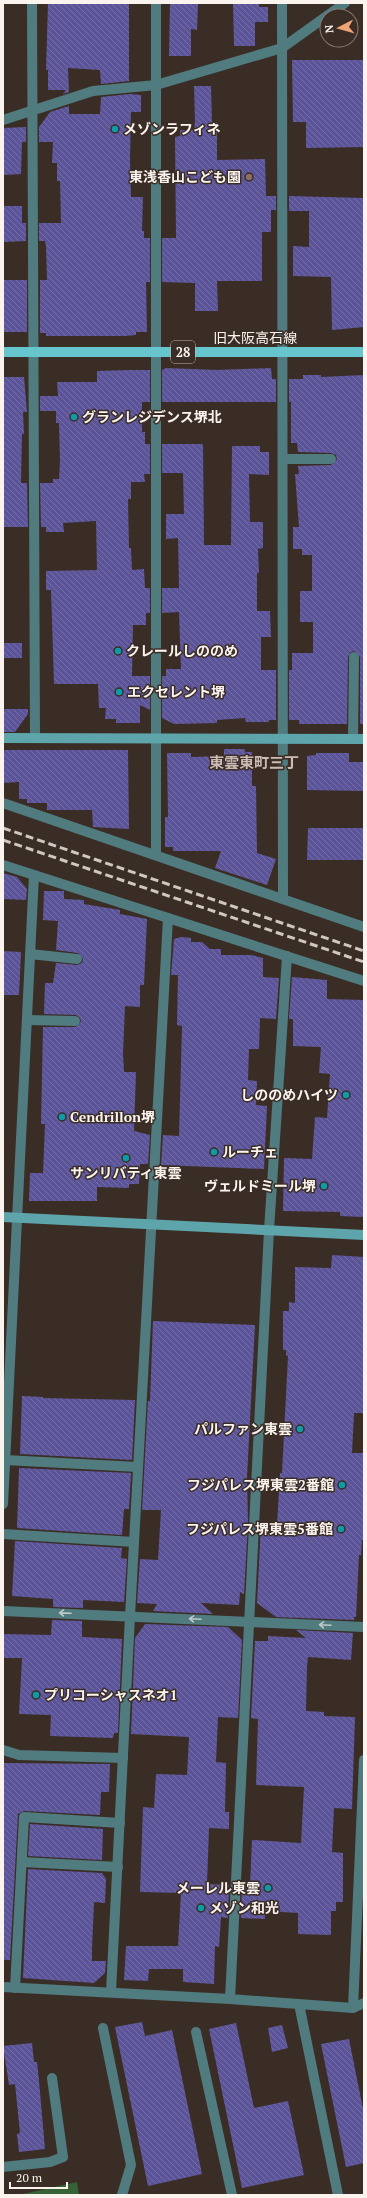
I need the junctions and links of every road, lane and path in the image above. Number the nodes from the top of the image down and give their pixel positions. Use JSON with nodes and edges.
{"nodes":[{"id":1,"x":32,"y":3,"type":"edge"},
{"id":2,"x":156,"y":3,"type":"edge"},
{"id":3,"x":282,"y":3,"type":"edge"},
{"id":4,"x":345,"y":3,"type":"edge"},
{"id":5,"x":282,"y":48,"type":"junction"},
{"id":6,"x":156,"y":85,"type":"junction"},
{"id":7,"x":33,"y":111,"type":"junction"},
{"id":8,"x":3,"y":120,"type":"edge"},
{"id":9,"x":3,"y":352,"type":"edge"},
{"id":10,"x":34,"y":352,"type":"junction"},
{"id":11,"x":156,"y":352,"type":"junction"},
{"id":12,"x":282,"y":352,"type":"junction"},
{"id":13,"x":364,"y":352,"type":"edge"},
{"id":14,"x":283,"y":459,"type":"junction"},
{"id":15,"x":331,"y":459,"type":"dead end"},
{"id":16,"x":354,"y":657,"type":"dead end"},
{"id":17,"x":3,"y":738,"type":"edge"},
{"id":18,"x":35,"y":738,"type":"junction"},
{"id":19,"x":156,"y":738,"type":"junction"},
{"id":20,"x":282,"y":739,"type":"junction"},
{"id":21,"x":353,"y":739,"type":"junction"},
{"id":22,"x":364,"y":739,"type":"edge"},
{"id":23,"x":3,"y":803,"type":"edge"},
{"id":24,"x":156,"y":855,"type":"junction"},
{"id":25,"x":3,"y":865,"type":"edge"},
{"id":26,"x":34,"y":875,"type":"junction"},
{"id":27,"x":283,"y":899,"type":"junction"},
{"id":28,"x":168,"y":918,"type":"junction"},
{"id":29,"x":364,"y":927,"type":"edge"},
{"id":30,"x":30,"y":954,"type":"junction"},
{"id":31,"x":287,"y":956,"type":"junction"},
{"id":32,"x":77,"y":959,"type":"dead end"},
{"id":33,"x":364,"y":981,"type":"edge"},
{"id":34,"x":27,"y":1020,"type":"junction"},
{"id":35,"x":74,"y":1021,"type":"dead end"},
{"id":36,"x":3,"y":1217,"type":"edge"},
{"id":37,"x":17,"y":1217,"type":"junction"},
{"id":38,"x":152,"y":1224,"type":"junction"},
{"id":39,"x":269,"y":1230,"type":"junction"},
{"id":40,"x":364,"y":1235,"type":"edge"},
{"id":41,"x":4,"y":1462,"type":"edge"},
{"id":42,"x":138,"y":1467,"type":"junction"},
{"id":43,"x":3,"y":1504,"type":"edge"},
{"id":44,"x":3,"y":1534,"type":"edge"},
{"id":45,"x":134,"y":1542,"type":"junction"},
{"id":46,"x":3,"y":1611,"type":"edge"},
{"id":47,"x":130,"y":1616,"type":"junction"},
{"id":48,"x":249,"y":1622,"type":"junction"},
{"id":49,"x":364,"y":1627,"type":"edge"},
{"id":50,"x":3,"y":1750,"type":"edge"},
{"id":51,"x":123,"y":1758,"type":"junction"},
{"id":52,"x":364,"y":1760,"type":"edge"},
{"id":53,"x":120,"y":1823,"type":"junction"},
{"id":54,"x":22,"y":1862,"type":"junction"},
{"id":55,"x":118,"y":1867,"type":"junction"},
{"id":56,"x":3,"y":1987,"type":"edge"},
{"id":57,"x":15,"y":1988,"type":"junction"},
{"id":58,"x":111,"y":1992,"type":"junction"},
{"id":59,"x":230,"y":1999,"type":"junction"},
{"id":60,"x":364,"y":2003,"type":"edge"},
{"id":61,"x":299,"y":2004,"type":"junction"},
{"id":62,"x":353,"y":2008,"type":"junction"},
{"id":63,"x":103,"y":2028,"type":"dead end"},
{"id":64,"x":196,"y":2032,"type":"dead end"},
{"id":65,"x":52,"y":2078,"type":"dead end"},
{"id":66,"x":3,"y":2167,"type":"edge"},
{"id":67,"x":122,"y":2195,"type":"edge"},
{"id":68,"x":232,"y":2195,"type":"edge"},
{"id":69,"x":338,"y":2195,"type":"edge"}],
"edges":[{"from":1,"to":7,"type":"street"},
{"from":2,"to":6,"type":"street"},
{"from":3,"to":5,"type":"street"},
{"from":4,"to":5,"type":"street"},
{"from":5,"to":6,"type":"street"},
{"from":5,"to":12,"type":"street"},
{"from":6,"to":7,"type":"street"},
{"from":6,"to":11,"type":"street"},
{"from":7,"to":8,"type":"street"},
{"from":7,"to":10,"type":"street"},
{"from":9,"to":10,"type":"main road","name":"旧大阪高石線","number":"28"},
{"from":10,"to":11,"type":"main road","name":"旧大阪高石線","number":"28"},
{"from":10,"to":18,"type":"street"},
{"from":11,"to":12,"type":"main road","name":"旧大阪高石線","number":"28"},
{"from":11,"to":19,"type":"street"},
{"from":12,"to":13,"type":"main road","name":"旧大阪高石線","number":"28"},
{"from":12,"to":14,"type":"street"},
{"from":14,"to":15,"type":"street"},
{"from":14,"to":20,"type":"street"},
{"from":16,"to":21,"type":"street"},
{"from":17,"to":18,"type":"street"},
{"from":18,"to":19,"type":"street"},
{"from":19,"to":20,"type":"street"},
{"from":19,"to":24,"type":"street"},
{"from":20,"to":21,"type":"street"},
{"from":20,"to":27,"type":"street"},
{"from":21,"to":22,"type":"street"},
{"from":23,"to":24,"type":"street"},
{"from":24,"to":27,"type":"street"},
{"from":25,"to":26,"type":"street"},
{"from":26,"to":28,"type":"street"},
{"from":26,"to":30,"type":"street"},
{"from":27,"to":29,"type":"street"},
{"from":28,"to":31,"type":"street"},
{"from":28,"to":38,"type":"street"},
{"from":30,"to":32,"type":"street"},
{"from":30,"to":34,"type":"street"},
{"from":31,"to":33,"type":"street"},
{"from":31,"to":39,"type":"street"},
{"from":34,"to":35,"type":"street"},
{"from":34,"to":37,"type":"street"},
{"from":36,"to":37,"type":"street"},
{"from":37,"to":38,"type":"street"},
{"from":37,"to":41,"type":"street"},
{"from":38,"to":39,"type":"street"},
{"from":38,"to":42,"type":"street"},
{"from":39,"to":40,"type":"street"},
{"from":39,"to":48,"type":"street"},
{"from":41,"to":42,"type":"street"},
{"from":41,"to":43,"type":"street"},
{"from":42,"to":45,"type":"street"},
{"from":44,"to":45,"type":"street"},
{"from":45,"to":47,"type":"street"},
{"from":47,"to":46,"type":"street","one_way":true},
{"from":48,"to":47,"type":"street","one_way":true},
{"from":47,"to":51,"type":"street"},
{"from":49,"to":48,"type":"street","one_way":true},
{"from":48,"to":59,"type":"street"},
{"from":50,"to":51,"type":"street"},
{"from":51,"to":53,"type":"street"},
{"from":52,"to":62,"type":"street"},
{"from":53,"to":54,"type":"street"},
{"from":53,"to":55,"type":"street"},
{"from":54,"to":55,"type":"street"},
{"from":54,"to":57,"type":"street"},
{"from":55,"to":58,"type":"street"},
{"from":56,"to":57,"type":"street"},
{"from":57,"to":58,"type":"street"},
{"from":58,"to":59,"type":"street"},
{"from":59,"to":61,"type":"street"},
{"from":60,"to":62,"type":"street"},
{"from":61,"to":62,"type":"street"},
{"from":61,"to":69,"type":"street"},
{"from":63,"to":67,"type":"street"},
{"from":64,"to":68,"type":"street"},
{"from":65,"to":66,"type":"street"}]}
